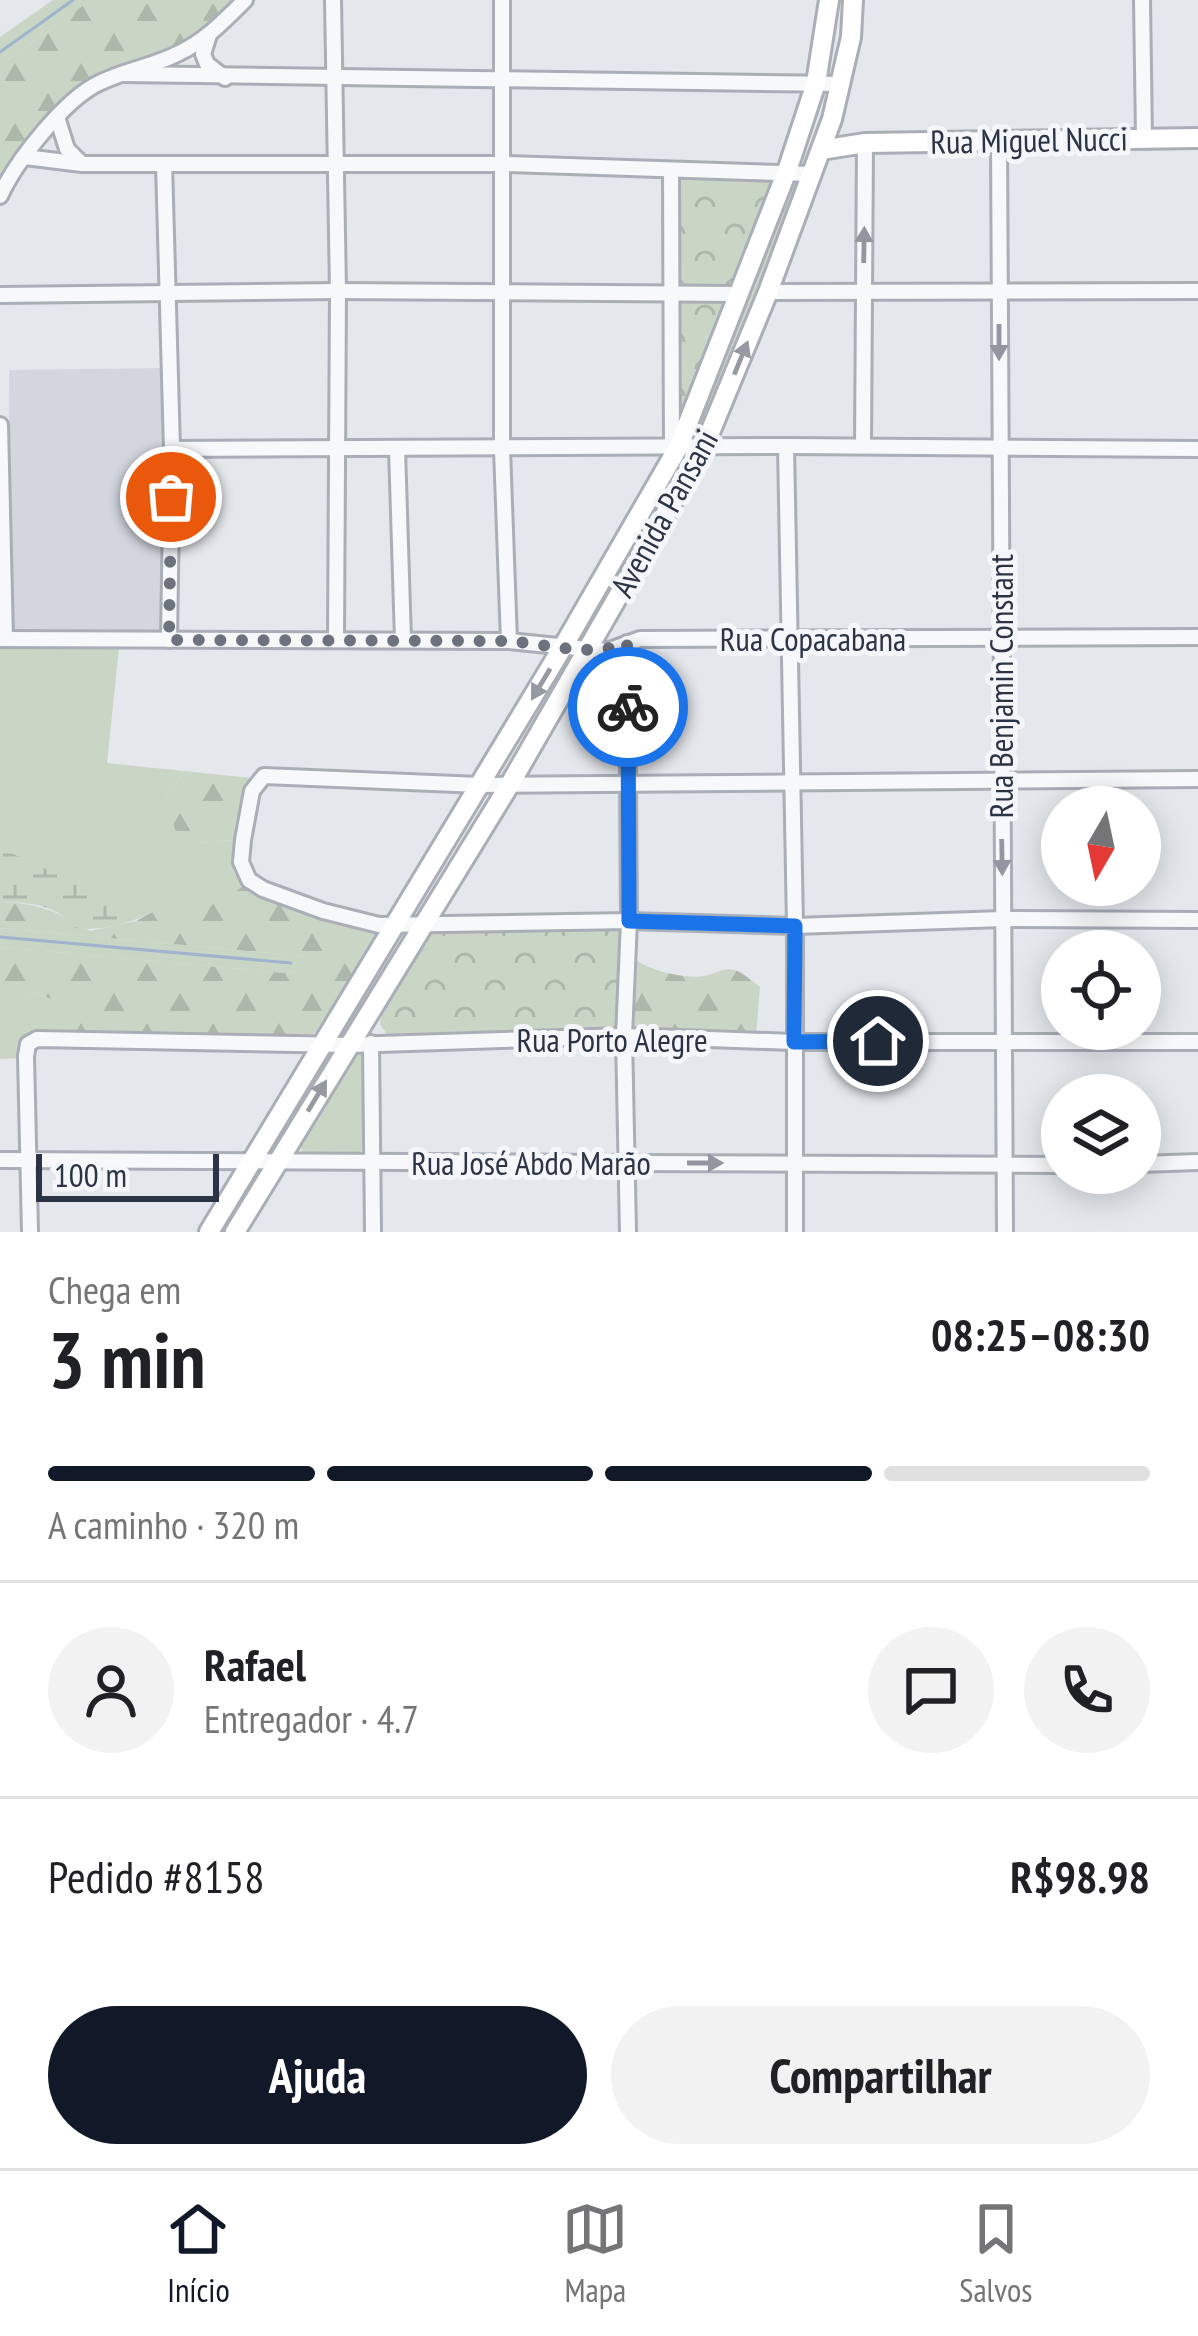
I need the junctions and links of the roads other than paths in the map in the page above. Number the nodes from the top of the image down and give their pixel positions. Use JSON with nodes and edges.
{"nodes":[{"id":1,"x":245,"y":0,"type":"edge"},
{"id":2,"x":333,"y":0,"type":"edge"},
{"id":3,"x":502,"y":0,"type":"edge"},
{"id":4,"x":829,"y":0,"type":"edge"},
{"id":5,"x":853,"y":0,"type":"edge"},
{"id":6,"x":1142,"y":0,"type":"edge"},
{"id":7,"x":209,"y":35,"type":"junction"},
{"id":8,"x":122,"y":74,"type":"junction"},
{"id":9,"x":225,"y":78,"type":"junction"},
{"id":10,"x":335,"y":78,"type":"junction"},
{"id":11,"x":503,"y":79,"type":"junction"},
{"id":12,"x":816,"y":83,"type":"junction"},
{"id":13,"x":842,"y":84,"type":"junction"},
{"id":14,"x":57,"y":117,"type":"junction"},
{"id":15,"x":832,"y":119,"type":"junction"},
{"id":16,"x":1198,"y":137,"type":"edge"},
{"id":17,"x":1144,"y":138,"type":"junction"},
{"id":18,"x":999,"y":140,"type":"junction"},
{"id":19,"x":862,"y":144,"type":"junction"},
{"id":20,"x":821,"y":150,"type":"junction"},
{"id":21,"x":25,"y":158,"type":"junction"},
{"id":22,"x":82,"y":164,"type":"junction"},
{"id":23,"x":164,"y":164,"type":"junction"},
{"id":24,"x":334,"y":164,"type":"junction"},
{"id":25,"x":505,"y":164,"type":"junction"},
{"id":26,"x":671,"y":170,"type":"junction"},
{"id":27,"x":787,"y":171,"type":"junction"},
{"id":28,"x":811,"y":175,"type":"junction"},
{"id":29,"x":0,"y":196,"type":"edge"},
{"id":30,"x":338,"y":291,"type":"junction"},
{"id":31,"x":1198,"y":291,"type":"edge"},
{"id":32,"x":166,"y":292,"type":"junction"},
{"id":33,"x":673,"y":292,"type":"junction"},
{"id":34,"x":768,"y":292,"type":"junction"},
{"id":35,"x":863,"y":292,"type":"junction"},
{"id":36,"x":999,"y":293,"type":"junction"},
{"id":37,"x":502,"y":294,"type":"junction"},
{"id":38,"x":738,"y":294,"type":"junction"},
{"id":39,"x":0,"y":295,"type":"edge"},
{"id":40,"x":0,"y":424,"type":"edge"},
{"id":41,"x":786,"y":446,"type":"junction"},
{"id":42,"x":863,"y":446,"type":"junction"},
{"id":43,"x":704,"y":447,"type":"junction"},
{"id":44,"x":334,"y":448,"type":"junction"},
{"id":45,"x":397,"y":448,"type":"junction"},
{"id":46,"x":172,"y":449,"type":"junction"},
{"id":47,"x":502,"y":449,"type":"junction"},
{"id":48,"x":1198,"y":449,"type":"edge"},
{"id":49,"x":674,"y":450,"type":"junction"},
{"id":50,"x":1000,"y":450,"type":"junction"},
{"id":51,"x":790,"y":638,"type":"junction"},
{"id":52,"x":1198,"y":638,"type":"edge"},
{"id":53,"x":2,"y":639,"type":"edge"},
{"id":54,"x":337,"y":639,"type":"junction"},
{"id":55,"x":1000,"y":639,"type":"junction"},
{"id":56,"x":169,"y":640,"type":"junction"},
{"id":57,"x":403,"y":640,"type":"junction"},
{"id":58,"x":509,"y":641,"type":"junction"},
{"id":59,"x":627,"y":643,"type":"junction"},
{"id":60,"x":564,"y":645,"type":"junction"},
{"id":61,"x":587,"y":651,"type":"junction"},
{"id":62,"x":1000,"y":778,"type":"junction"},
{"id":63,"x":1198,"y":779,"type":"edge"},
{"id":64,"x":628,"y":782,"type":"junction"},
{"id":65,"x":791,"y":782,"type":"junction"},
{"id":66,"x":510,"y":784,"type":"junction"},
{"id":67,"x":480,"y":785,"type":"junction"},
{"id":68,"x":1003,"y":919,"type":"junction"},
{"id":69,"x":1198,"y":920,"type":"edge"},
{"id":70,"x":629,"y":921,"type":"junction"},
{"id":71,"x":422,"y":924,"type":"junction"},
{"id":72,"x":394,"y":925,"type":"junction"},
{"id":73,"x":795,"y":926,"type":"junction"},
{"id":74,"x":624,"y":1036,"type":"junction"},
{"id":75,"x":1004,"y":1040,"type":"junction"},
{"id":76,"x":794,"y":1042,"type":"junction"},
{"id":77,"x":1198,"y":1042,"type":"edge"},
{"id":78,"x":371,"y":1043,"type":"junction"},
{"id":79,"x":320,"y":1044,"type":"junction"},
{"id":80,"x":349,"y":1045,"type":"junction"},
{"id":81,"x":0,"y":1160,"type":"edge"},
{"id":82,"x":29,"y":1160,"type":"junction"},
{"id":83,"x":253,"y":1162,"type":"junction"},
{"id":84,"x":277,"y":1162,"type":"junction"},
{"id":85,"x":1198,"y":1162,"type":"edge"},
{"id":86,"x":373,"y":1163,"type":"junction"},
{"id":87,"x":628,"y":1163,"type":"junction"},
{"id":88,"x":795,"y":1163,"type":"junction"},
{"id":89,"x":1161,"y":1163,"type":"edge"},
{"id":90,"x":1041,"y":1165,"type":"edge"},
{"id":91,"x":1005,"y":1166,"type":"junction"},
{"id":92,"x":30,"y":1232,"type":"edge"},
{"id":93,"x":209,"y":1232,"type":"edge"},
{"id":94,"x":235,"y":1232,"type":"edge"},
{"id":95,"x":373,"y":1232,"type":"edge"},
{"id":96,"x":628,"y":1232,"type":"edge"},
{"id":97,"x":795,"y":1232,"type":"edge"},
{"id":98,"x":1005,"y":1232,"type":"edge"}],
"edges":[{"from":1,"to":7,"type":"street"},
{"from":2,"to":10,"type":"street"},
{"from":3,"to":11,"type":"street"},
{"from":4,"to":12,"type":"main road","name":"Avenida Pansani"},
{"from":5,"to":13,"type":"main road","name":"Avenida Pansani"},
{"from":6,"to":17,"type":"street"},
{"from":7,"to":8,"type":"street"},
{"from":7,"to":9,"type":"street"},
{"from":8,"to":9,"type":"street"},
{"from":8,"to":14,"type":"street"},
{"from":9,"to":10,"type":"street"},
{"from":10,"to":11,"type":"street"},
{"from":10,"to":24,"type":"street"},
{"from":11,"to":12,"type":"street"},
{"from":11,"to":25,"type":"street"},
{"from":12,"to":13,"type":"street"},
{"from":12,"to":27,"type":"main road","name":"Avenida Pansani"},
{"from":13,"to":15,"type":"main road","name":"Avenida Pansani"},
{"from":14,"to":21,"type":"street"},
{"from":14,"to":22,"type":"street"},
{"from":15,"to":19,"type":"main road"},
{"from":15,"to":20,"type":"main road","name":"Avenida Pansani"},
{"from":16,"to":17,"type":"main road","name":"Rua Miguel Nucci"},
{"from":17,"to":18,"type":"main road","name":"Rua Miguel Nucci"},
{"from":18,"to":19,"type":"main road","name":"Rua Miguel Nucci"},
{"from":18,"to":36,"type":"street","name":"Rua Benjamin Constant"},
{"from":19,"to":20,"type":"main road","name":"Rua Miguel Nucci"},
{"from":35,"to":19,"type":"street","one_way":true},
{"from":20,"to":28,"type":"main road","name":"Avenida Pansani"},
{"from":21,"to":22,"type":"street"},
{"from":21,"to":29,"type":"street"},
{"from":22,"to":23,"type":"street"},
{"from":23,"to":24,"type":"street"},
{"from":23,"to":32,"type":"street"},
{"from":24,"to":25,"type":"street"},
{"from":24,"to":30,"type":"street"},
{"from":25,"to":26,"type":"street"},
{"from":25,"to":37,"type":"street"},
{"from":26,"to":27,"type":"street"},
{"from":26,"to":33,"type":"street"},
{"from":27,"to":28,"type":"street"},
{"from":27,"to":38,"type":"main road","name":"Avenida Pansani"},
{"from":28,"to":34,"type":"main road","name":"Avenida Pansani"},
{"from":30,"to":32,"type":"street"},
{"from":30,"to":37,"type":"street"},
{"from":30,"to":44,"type":"street"},
{"from":31,"to":36,"type":"street"},
{"from":32,"to":39,"type":"street"},
{"from":32,"to":46,"type":"street"},
{"from":33,"to":37,"type":"street"},
{"from":33,"to":38,"type":"street"},
{"from":33,"to":49,"type":"street"},
{"from":34,"to":35,"type":"street"},
{"from":43,"to":34,"type":"main road","name":"Avenida Pansani","one_way":true},
{"from":35,"to":36,"type":"street"},
{"from":35,"to":42,"type":"street"},
{"from":36,"to":50,"type":"street","name":"Rua Benjamin Constant","one_way":true},
{"from":37,"to":47,"type":"street"},
{"from":38,"to":49,"type":"main road","name":"Avenida Pansani"},
{"from":40,"to":53,"type":"street"},
{"from":41,"to":42,"type":"street"},
{"from":41,"to":43,"type":"street"},
{"from":41,"to":51,"type":"street"},
{"from":42,"to":50,"type":"street"},
{"from":43,"to":49,"type":"street"},
{"from":43,"to":61,"type":"main road","name":"Avenida Pansani"},
{"from":44,"to":45,"type":"street"},
{"from":44,"to":46,"type":"street"},
{"from":44,"to":54,"type":"street"},
{"from":45,"to":47,"type":"street"},
{"from":45,"to":57,"type":"street"},
{"from":46,"to":56,"type":"street"},
{"from":47,"to":49,"type":"street"},
{"from":47,"to":58,"type":"street"},
{"from":48,"to":50,"type":"street"},
{"from":49,"to":60,"type":"main road","name":"Avenida Pansani"},
{"from":50,"to":55,"type":"street","name":"Rua Benjamin Constant"},
{"from":51,"to":55,"type":"street","name":"Rua Copacabana"},
{"from":51,"to":59,"type":"street","name":"Rua Copacabana"},
{"from":51,"to":65,"type":"street"},
{"from":52,"to":55,"type":"street","name":"Rua Copacabana"},
{"from":53,"to":56,"type":"street","name":"Rua Copacabana"},
{"from":54,"to":56,"type":"street","name":"Rua Copacabana"},
{"from":54,"to":57,"type":"street","name":"Rua Copacabana"},
{"from":55,"to":62,"type":"street","name":"Rua Benjamin Constant"},
{"from":57,"to":58,"type":"street","name":"Rua Copacabana"},
{"from":58,"to":60,"type":"street","name":"Rua Copacabana"},
{"from":59,"to":61,"type":"street","name":"Rua Copacabana"},
{"from":59,"to":64,"type":"street"},
{"from":60,"to":61,"type":"street","name":"Rua Copacabana"},
{"from":60,"to":67,"type":"main road","name":"Avenida Pansani","one_way":true},
{"from":61,"to":66,"type":"main road","name":"Avenida Pansani"},
{"from":62,"to":63,"type":"street"},
{"from":62,"to":65,"type":"street"},
{"from":62,"to":68,"type":"street","name":"Rua Benjamin Constant","one_way":true},
{"from":64,"to":65,"type":"street"},
{"from":64,"to":66,"type":"street"},
{"from":64,"to":70,"type":"street"},
{"from":65,"to":73,"type":"street"},
{"from":66,"to":67,"type":"street"},
{"from":66,"to":71,"type":"main road","name":"Avenida Pansani"},
{"from":67,"to":72,"type":"main road","name":"Avenida Pansani"},
{"from":67,"to":72,"type":"street"},
{"from":68,"to":69,"type":"street"},
{"from":68,"to":73,"type":"street"},
{"from":68,"to":75,"type":"street","name":"Rua Benjamin Constant"},
{"from":70,"to":71,"type":"street"},
{"from":70,"to":73,"type":"street"},
{"from":70,"to":74,"type":"street"},
{"from":71,"to":72,"type":"street"},
{"from":71,"to":80,"type":"main road","name":"Avenida Pansani"},
{"from":72,"to":79,"type":"main road","name":"Avenida Pansani"},
{"from":73,"to":76,"type":"street"},
{"from":74,"to":76,"type":"street","name":"Rua Porto Alegre"},
{"from":74,"to":78,"type":"street","name":"Rua Porto Alegre"},
{"from":74,"to":87,"type":"street"},
{"from":75,"to":76,"type":"street","name":"Rua Porto Alegre"},
{"from":75,"to":77,"type":"street","name":"Rua Porto Alegre"},
{"from":75,"to":91,"type":"street","name":"Rua Benjamin Constant"},
{"from":76,"to":88,"type":"street"},
{"from":78,"to":80,"type":"street","name":"Rua Porto Alegre"},
{"from":78,"to":86,"type":"street"},
{"from":79,"to":80,"type":"street","name":"Rua Porto Alegre"},
{"from":79,"to":82,"type":"street","name":"Rua Porto Alegre"},
{"from":79,"to":83,"type":"main road","name":"Avenida Pansani"},
{"from":84,"to":80,"type":"main road","name":"Avenida Pansani","one_way":true},
{"from":81,"to":82,"type":"street","name":"Rua José Abdo Marão"},
{"from":82,"to":83,"type":"street","name":"Rua José Abdo Marão"},
{"from":82,"to":92,"type":"street"},
{"from":83,"to":84,"type":"street","name":"Rua José Abdo Marão"},
{"from":83,"to":93,"type":"main road","name":"Avenida Pansani"},
{"from":84,"to":86,"type":"street","name":"Rua José Abdo Marão"},
{"from":84,"to":94,"type":"main road","name":"Avenida Pansani"},
{"from":85,"to":89,"type":"street"},
{"from":86,"to":87,"type":"street","name":"Rua José Abdo Marão"},
{"from":86,"to":95,"type":"street"},
{"from":87,"to":88,"type":"street","name":"Rua José Abdo Marão","one_way":true},
{"from":87,"to":96,"type":"street"},
{"from":88,"to":91,"type":"street","name":"Rua José Abdo Marão"},
{"from":88,"to":97,"type":"street"},
{"from":90,"to":91,"type":"street","name":"Rua José Abdo Marão"},
{"from":91,"to":98,"type":"street","name":"Rua Benjamin Constant"}]}
